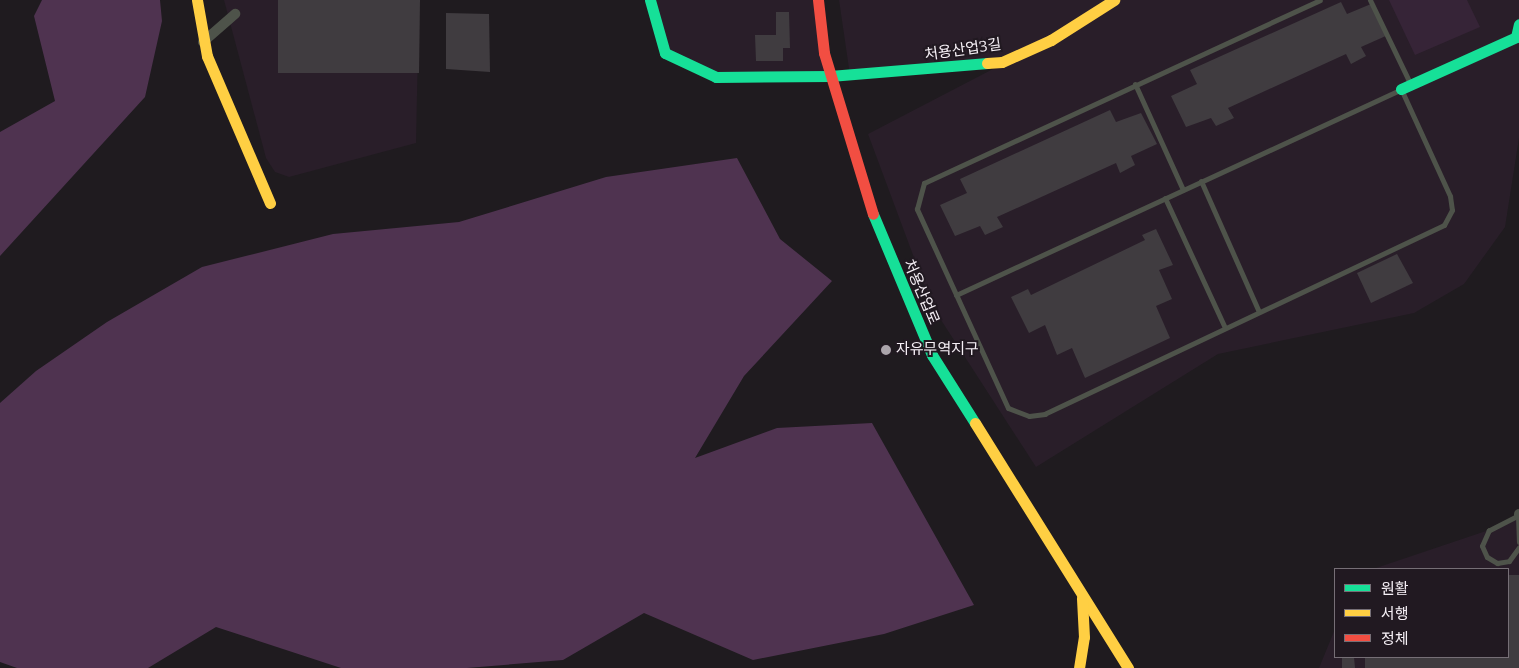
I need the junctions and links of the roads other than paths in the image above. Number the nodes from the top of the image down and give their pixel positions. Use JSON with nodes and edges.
{"nodes":[{"id":1,"x":197,"y":0,"type":"edge"},
{"id":2,"x":650,"y":0,"type":"edge"},
{"id":3,"x":818,"y":0,"type":"edge"},
{"id":4,"x":1095,"y":0,"type":"edge"},
{"id":5,"x":1114,"y":0,"type":"edge"},
{"id":6,"x":1320,"y":0,"type":"edge"},
{"id":7,"x":1370,"y":0,"type":"edge"},
{"id":8,"x":1095,"y":12,"type":"junction"},
{"id":9,"x":235,"y":14,"type":"dead end"},
{"id":10,"x":1519,"y":24,"type":"edge"},
{"id":11,"x":203,"y":42,"type":"junction"},
{"id":12,"x":830,"y":76,"type":"junction"},
{"id":13,"x":1136,"y":84,"type":"junction"},
{"id":14,"x":1406,"y":86,"type":"junction"},
{"id":15,"x":1201,"y":181,"type":"junction"},
{"id":16,"x":1183,"y":190,"type":"junction"},
{"id":17,"x":1165,"y":198,"type":"junction"},
{"id":18,"x":270,"y":203,"type":"dead end"},
{"id":19,"x":956,"y":295,"type":"junction"},
{"id":20,"x":1259,"y":312,"type":"junction"},
{"id":21,"x":1225,"y":328,"type":"junction"},
{"id":22,"x":1519,"y":515,"type":"edge"},
{"id":23,"x":1519,"y":542,"type":"edge"},
{"id":24,"x":1519,"y":547,"type":"edge"},
{"id":25,"x":1082,"y":598,"type":"junction"},
{"id":26,"x":1079,"y":668,"type":"edge"},
{"id":27,"x":1128,"y":668,"type":"edge"}],
"edges":[{"from":1,"to":11,"type":"main road"},
{"from":2,"to":12,"type":"main road","name":"처용산업3길"},
{"from":3,"to":12,"type":"main road","name":"처용산업로"},
{"from":4,"to":8,"type":"lane"},
{"from":5,"to":8,"type":"main road","name":"처용산업3길"},
{"from":6,"to":13,"type":"lane"},
{"from":7,"to":14,"type":"lane"},
{"from":8,"to":12,"type":"main road","name":"처용산업3길"},
{"from":9,"to":11,"type":"street"},
{"from":10,"to":14,"type":"main road"},
{"from":11,"to":18,"type":"main road"},
{"from":12,"to":25,"type":"main road","name":"처용산업로"},
{"from":13,"to":16,"type":"lane"},
{"from":13,"to":19,"type":"lane"},
{"from":14,"to":15,"type":"lane"},
{"from":14,"to":20,"type":"lane"},
{"from":15,"to":16,"type":"lane"},
{"from":15,"to":20,"type":"lane"},
{"from":16,"to":17,"type":"lane"},
{"from":17,"to":19,"type":"lane"},
{"from":17,"to":21,"type":"lane"},
{"from":19,"to":21,"type":"lane"},
{"from":20,"to":21,"type":"lane"},
{"from":22,"to":23,"type":"lane"},
{"from":22,"to":24,"type":"lane"},
{"from":25,"to":26,"type":"main road"},
{"from":25,"to":27,"type":"main road","name":"처용산업로"}]}
